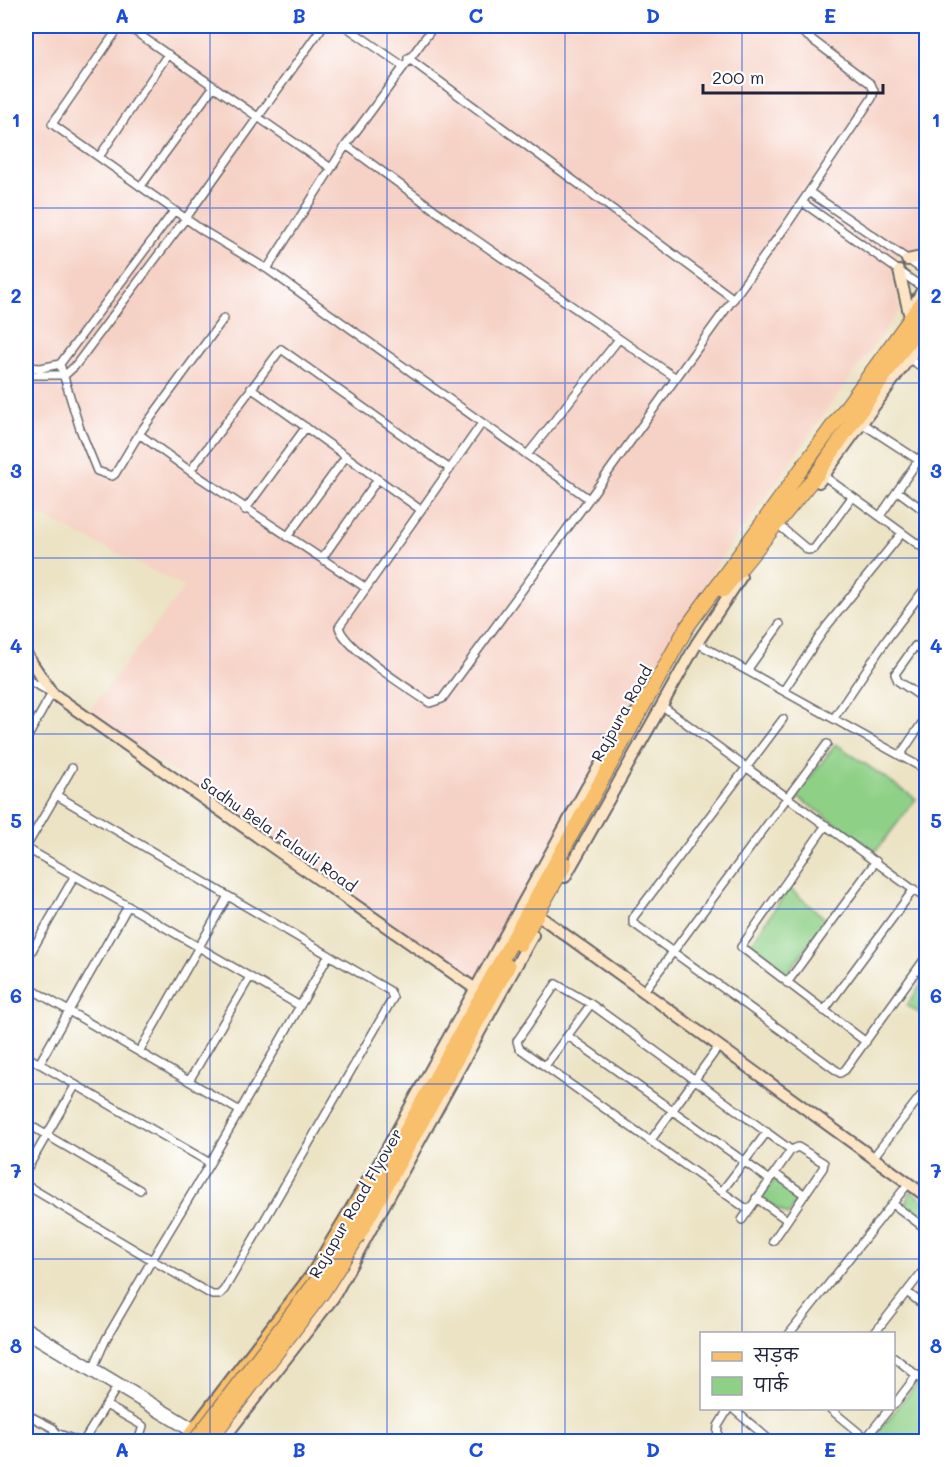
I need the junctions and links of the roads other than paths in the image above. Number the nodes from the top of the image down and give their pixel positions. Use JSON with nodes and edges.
{"nodes":[{"id":1,"x":120,"y":26,"type":"edge"},
{"id":2,"x":127,"y":26,"type":"edge"},
{"id":3,"x":323,"y":26,"type":"edge"},
{"id":4,"x":345,"y":26,"type":"edge"},
{"id":5,"x":434,"y":26,"type":"edge"},
{"id":6,"x":794,"y":26,"type":"edge"},
{"id":7,"x":168,"y":54,"type":"junction"},
{"id":8,"x":408,"y":58,"type":"junction"},
{"id":9,"x":403,"y":66,"type":"junction"},
{"id":10,"x":214,"y":86,"type":"junction"},
{"id":11,"x":257,"y":118,"type":"junction"},
{"id":12,"x":346,"y":144,"type":"junction"},
{"id":13,"x":99,"y":157,"type":"junction"},
{"id":14,"x":331,"y":168,"type":"junction"},
{"id":15,"x":141,"y":186,"type":"junction"},
{"id":16,"x":809,"y":192,"type":"junction"},
{"id":17,"x":802,"y":202,"type":"junction"},
{"id":18,"x":174,"y":211,"type":"junction"},
{"id":19,"x":186,"y":218,"type":"junction"},
{"id":20,"x":927,"y":256,"type":"edge"},
{"id":21,"x":907,"y":260,"type":"junction"},
{"id":22,"x":267,"y":269,"type":"junction"},
{"id":23,"x":899,"y":271,"type":"junction"},
{"id":24,"x":927,"y":272,"type":"edge"},
{"id":25,"x":926,"y":290,"type":"edge"},
{"id":26,"x":735,"y":298,"type":"junction"},
{"id":27,"x":909,"y":313,"type":"junction"},
{"id":28,"x":927,"y":315,"type":"edge"},
{"id":29,"x":224,"y":318,"type":"dead end"},
{"id":30,"x":927,"y":335,"type":"edge"},
{"id":31,"x":619,"y":339,"type":"junction"},
{"id":32,"x":910,"y":359,"type":"junction"},
{"id":33,"x":60,"y":364,"type":"junction"},
{"id":34,"x":26,"y":366,"type":"edge"},
{"id":35,"x":927,"y":370,"type":"edge"},
{"id":36,"x":26,"y":375,"type":"edge"},
{"id":37,"x":65,"y":375,"type":"junction"},
{"id":38,"x":676,"y":378,"type":"junction"},
{"id":39,"x":251,"y":388,"type":"junction"},
{"id":40,"x":482,"y":423,"type":"junction"},
{"id":41,"x":863,"y":424,"type":"junction"},
{"id":42,"x":306,"y":427,"type":"junction"},
{"id":43,"x":139,"y":434,"type":"junction"},
{"id":44,"x":927,"y":449,"type":"edge"},
{"id":45,"x":526,"y":455,"type":"junction"},
{"id":46,"x":345,"y":458,"type":"junction"},
{"id":47,"x":919,"y":460,"type":"junction"},
{"id":48,"x":927,"y":465,"type":"edge"},
{"id":49,"x":450,"y":469,"type":"junction"},
{"id":50,"x":190,"y":471,"type":"junction"},
{"id":51,"x":824,"y":476,"type":"junction"},
{"id":52,"x":378,"y":479,"type":"junction"},
{"id":53,"x":899,"y":492,"type":"junction"},
{"id":54,"x":852,"y":497,"type":"junction"},
{"id":55,"x":589,"y":499,"type":"junction"},
{"id":56,"x":245,"y":510,"type":"junction"},
{"id":57,"x":421,"y":510,"type":"junction"},
{"id":58,"x":927,"y":512,"type":"edge"},
{"id":59,"x":880,"y":516,"type":"junction"},
{"id":60,"x":782,"y":528,"type":"junction"},
{"id":61,"x":902,"y":533,"type":"junction"},
{"id":62,"x":287,"y":537,"type":"junction"},
{"id":63,"x":927,"y":550,"type":"edge"},
{"id":64,"x":323,"y":557,"type":"junction"},
{"id":65,"x":741,"y":572,"type":"junction"},
{"id":66,"x":927,"y":587,"type":"edge"},
{"id":67,"x":366,"y":588,"type":"junction"},
{"id":68,"x":707,"y":597,"type":"junction"},
{"id":69,"x":780,"y":624,"type":"dead end"},
{"id":70,"x":697,"y":643,"type":"junction"},
{"id":71,"x":927,"y":651,"type":"edge"},
{"id":72,"x":26,"y":654,"type":"edge"},
{"id":73,"x":30,"y":664,"type":"edge"},
{"id":74,"x":748,"y":669,"type":"junction"},
{"id":75,"x":26,"y":679,"type":"edge"},
{"id":76,"x":784,"y":690,"type":"junction"},
{"id":77,"x":52,"y":693,"type":"junction"},
{"id":78,"x":927,"y":700,"type":"edge"},
{"id":79,"x":662,"y":705,"type":"junction"},
{"id":80,"x":643,"y":708,"type":"junction"},
{"id":81,"x":927,"y":717,"type":"edge"},
{"id":82,"x":834,"y":718,"type":"junction"},
{"id":83,"x":783,"y":719,"type":"dead end"},
{"id":84,"x":26,"y":740,"type":"edge"},
{"id":85,"x":827,"y":744,"type":"dead end"},
{"id":86,"x":901,"y":754,"type":"junction"},
{"id":87,"x":748,"y":767,"type":"junction"},
{"id":88,"x":72,"y":768,"type":"dead end"},
{"id":89,"x":927,"y":770,"type":"edge"},
{"id":90,"x":56,"y":795,"type":"junction"},
{"id":91,"x":789,"y":797,"type":"junction"},
{"id":92,"x":826,"y":825,"type":"junction"},
{"id":93,"x":26,"y":847,"type":"edge"},
{"id":94,"x":876,"y":861,"type":"junction"},
{"id":95,"x":74,"y":877,"type":"junction"},
{"id":96,"x":914,"y":889,"type":"junction"},
{"id":97,"x":228,"y":896,"type":"junction"},
{"id":98,"x":927,"y":898,"type":"edge"},
{"id":99,"x":128,"y":906,"type":"junction"},
{"id":100,"x":537,"y":913,"type":"junction"},
{"id":101,"x":199,"y":947,"type":"junction"},
{"id":102,"x":673,"y":952,"type":"junction"},
{"id":103,"x":329,"y":955,"type":"junction"},
{"id":104,"x":927,"y":957,"type":"edge"},
{"id":105,"x":26,"y":961,"type":"edge"},
{"id":106,"x":250,"y":976,"type":"junction"},
{"id":107,"x":787,"y":983,"type":"junction"},
{"id":108,"x":26,"y":986,"type":"edge"},
{"id":109,"x":644,"y":991,"type":"junction"},
{"id":110,"x":482,"y":994,"type":"junction"},
{"id":111,"x":591,"y":1004,"type":"junction"},
{"id":112,"x":300,"y":1006,"type":"junction"},
{"id":113,"x":68,"y":1011,"type":"junction"},
{"id":114,"x":824,"y":1011,"type":"junction"},
{"id":115,"x":568,"y":1036,"type":"junction"},
{"id":116,"x":866,"y":1042,"type":"junction"},
{"id":117,"x":719,"y":1046,"type":"junction"},
{"id":118,"x":139,"y":1052,"type":"junction"},
{"id":119,"x":26,"y":1056,"type":"edge"},
{"id":120,"x":39,"y":1064,"type":"junction"},
{"id":121,"x":545,"y":1066,"type":"junction"},
{"id":122,"x":694,"y":1080,"type":"junction"},
{"id":123,"x":189,"y":1082,"type":"junction"},
{"id":124,"x":75,"y":1086,"type":"junction"},
{"id":125,"x":927,"y":1089,"type":"edge"},
{"id":126,"x":674,"y":1109,"type":"junction"},
{"id":127,"x":240,"y":1111,"type":"junction"},
{"id":128,"x":26,"y":1123,"type":"edge"},
{"id":129,"x":766,"y":1132,"type":"junction"},
{"id":130,"x":46,"y":1136,"type":"junction"},
{"id":131,"x":651,"y":1140,"type":"junction"},
{"id":132,"x":791,"y":1150,"type":"junction"},
{"id":133,"x":872,"y":1158,"type":"junction"},
{"id":134,"x":745,"y":1161,"type":"junction"},
{"id":135,"x":210,"y":1163,"type":"junction"},
{"id":136,"x":26,"y":1171,"type":"edge"},
{"id":137,"x":379,"y":1172,"type":"junction"},
{"id":138,"x":772,"y":1177,"type":"junction"},
{"id":139,"x":908,"y":1184,"type":"junction"},
{"id":140,"x":26,"y":1185,"type":"edge"},
{"id":141,"x":140,"y":1190,"type":"dead end"},
{"id":142,"x":722,"y":1191,"type":"junction"},
{"id":143,"x":805,"y":1195,"type":"junction"},
{"id":144,"x":927,"y":1196,"type":"edge"},
{"id":145,"x":756,"y":1198,"type":"junction"},
{"id":146,"x":893,"y":1203,"type":"junction"},
{"id":147,"x":748,"y":1210,"type":"junction"},
{"id":148,"x":742,"y":1220,"type":"dead end"},
{"id":149,"x":787,"y":1220,"type":"junction"},
{"id":150,"x":927,"y":1229,"type":"edge"},
{"id":151,"x":355,"y":1233,"type":"junction"},
{"id":152,"x":773,"y":1241,"type":"dead end"},
{"id":153,"x":152,"y":1260,"type":"junction"},
{"id":154,"x":927,"y":1267,"type":"edge"},
{"id":155,"x":907,"y":1292,"type":"junction"},
{"id":156,"x":927,"y":1307,"type":"edge"},
{"id":157,"x":26,"y":1326,"type":"edge"},
{"id":158,"x":791,"y":1332,"type":"edge"},
{"id":159,"x":876,"y":1332,"type":"edge"},
{"id":160,"x":26,"y":1334,"type":"edge"},
{"id":161,"x":895,"y":1358,"type":"edge"},
{"id":162,"x":94,"y":1366,"type":"junction"},
{"id":163,"x":917,"y":1375,"type":"junction"},
{"id":164,"x":927,"y":1383,"type":"edge"},
{"id":165,"x":117,"y":1387,"type":"junction"},
{"id":166,"x":895,"y":1404,"type":"edge"},
{"id":167,"x":106,"y":1405,"type":"junction"},
{"id":168,"x":729,"y":1410,"type":"edge"},
{"id":169,"x":732,"y":1410,"type":"edge"},
{"id":170,"x":831,"y":1410,"type":"edge"},
{"id":171,"x":889,"y":1410,"type":"edge"},
{"id":172,"x":26,"y":1414,"type":"edge"},
{"id":173,"x":56,"y":1433,"type":"junction"},
{"id":174,"x":194,"y":1433,"type":"edge"},
{"id":175,"x":868,"y":1440,"type":"edge"},
{"id":176,"x":55,"y":1442,"type":"edge"},
{"id":177,"x":82,"y":1442,"type":"edge"},
{"id":178,"x":138,"y":1442,"type":"edge"},
{"id":179,"x":183,"y":1442,"type":"edge"},
{"id":180,"x":206,"y":1442,"type":"edge"},
{"id":181,"x":219,"y":1442,"type":"edge"},
{"id":182,"x":717,"y":1442,"type":"edge"},
{"id":183,"x":772,"y":1442,"type":"edge"}],
"edges":[{"from":1,"to":13,"type":"street"},
{"from":2,"to":7,"type":"street"},
{"from":3,"to":11,"type":"street"},
{"from":4,"to":9,"type":"street"},
{"from":5,"to":8,"type":"street"},
{"from":6,"to":16,"type":"street"},
{"from":7,"to":10,"type":"street"},
{"from":7,"to":13,"type":"street"},
{"from":8,"to":9,"type":"street"},
{"from":8,"to":26,"type":"street"},
{"from":9,"to":12,"type":"street"},
{"from":10,"to":11,"type":"street"},
{"from":10,"to":15,"type":"street"},
{"from":11,"to":14,"type":"street"},
{"from":11,"to":19,"type":"street"},
{"from":12,"to":14,"type":"street"},
{"from":12,"to":31,"type":"street"},
{"from":13,"to":15,"type":"street"},
{"from":14,"to":22,"type":"street"},
{"from":15,"to":18,"type":"street"},
{"from":16,"to":17,"type":"street"},
{"from":16,"to":21,"type":"street"},
{"from":17,"to":23,"type":"street"},
{"from":17,"to":26,"type":"street"},
{"from":18,"to":19,"type":"street"},
{"from":18,"to":33,"type":"street"},
{"from":19,"to":22,"type":"street"},
{"from":19,"to":37,"type":"street"},
{"from":20,"to":21,"type":"street"},
{"from":21,"to":23,"type":"street"},
{"from":21,"to":24,"type":"street"},
{"from":22,"to":40,"type":"street"},
{"from":23,"to":25,"type":"street"},
{"from":23,"to":27,"type":"street"},
{"from":25,"to":27,"type":"street"},
{"from":25,"to":68,"type":"highway","name":"Rajpura Road"},
{"from":26,"to":38,"type":"street"},
{"from":27,"to":68,"type":"street"},
{"from":28,"to":65,"type":"highway","name":"Rajpura Road"},
{"from":29,"to":43,"type":"street"},
{"from":30,"to":32,"type":"street"},
{"from":31,"to":38,"type":"street"},
{"from":31,"to":45,"type":"street"},
{"from":32,"to":35,"type":"street"},
{"from":32,"to":41,"type":"street"},
{"from":33,"to":34,"type":"street"},
{"from":33,"to":37,"type":"street"},
{"from":36,"to":37,"type":"street"},
{"from":37,"to":43,"type":"street"},
{"from":38,"to":55,"type":"street"},
{"from":39,"to":42,"type":"street"},
{"from":39,"to":49,"type":"street"},
{"from":39,"to":50,"type":"street"},
{"from":40,"to":45,"type":"street"},
{"from":40,"to":49,"type":"street"},
{"from":41,"to":47,"type":"street"},
{"from":41,"to":51,"type":"street"},
{"from":42,"to":46,"type":"street"},
{"from":42,"to":56,"type":"street"},
{"from":43,"to":50,"type":"street"},
{"from":44,"to":47,"type":"street"},
{"from":45,"to":55,"type":"street"},
{"from":46,"to":52,"type":"street"},
{"from":46,"to":62,"type":"street"},
{"from":47,"to":48,"type":"street"},
{"from":47,"to":53,"type":"street"},
{"from":49,"to":57,"type":"street"},
{"from":50,"to":56,"type":"street"},
{"from":51,"to":54,"type":"street"},
{"from":51,"to":60,"type":"street"},
{"from":52,"to":57,"type":"street"},
{"from":52,"to":64,"type":"street"},
{"from":53,"to":58,"type":"street"},
{"from":53,"to":59,"type":"street"},
{"from":54,"to":59,"type":"street"},
{"from":54,"to":60,"type":"street"},
{"from":55,"to":67,"type":"street"},
{"from":56,"to":62,"type":"street"},
{"from":57,"to":67,"type":"street"},
{"from":59,"to":61,"type":"street"},
{"from":60,"to":65,"type":"street"},
{"from":61,"to":63,"type":"street"},
{"from":61,"to":76,"type":"street"},
{"from":62,"to":64,"type":"street"},
{"from":64,"to":67,"type":"street"},
{"from":65,"to":70,"type":"street"},
{"from":65,"to":100,"type":"highway","name":"Rajpura Road"},
{"from":66,"to":82,"type":"street"},
{"from":68,"to":80,"type":"highway","name":"Rajpura Road"},
{"from":69,"to":74,"type":"street"},
{"from":70,"to":74,"type":"street"},
{"from":70,"to":79,"type":"street"},
{"from":71,"to":78,"type":"street"},
{"from":72,"to":73,"type":"street"},
{"from":73,"to":77,"type":"street"},
{"from":74,"to":76,"type":"street"},
{"from":75,"to":77,"type":"street"},
{"from":76,"to":82,"type":"street"},
{"from":77,"to":84,"type":"street"},
{"from":77,"to":110,"type":"street","name":"Sadhu Bela Falauli Road"},
{"from":79,"to":87,"type":"street"},
{"from":79,"to":100,"type":"street"},
{"from":80,"to":100,"type":"highway","name":"Rajpura Road"},
{"from":80,"to":110,"type":"street"},
{"from":81,"to":86,"type":"street"},
{"from":82,"to":86,"type":"street"},
{"from":83,"to":87,"type":"street"},
{"from":85,"to":91,"type":"street"},
{"from":86,"to":89,"type":"street"},
{"from":87,"to":91,"type":"street"},
{"from":87,"to":102,"type":"street"},
{"from":88,"to":90,"type":"street"},
{"from":90,"to":93,"type":"street"},
{"from":90,"to":97,"type":"street"},
{"from":91,"to":92,"type":"street"},
{"from":91,"to":102,"type":"street"},
{"from":92,"to":94,"type":"street"},
{"from":92,"to":107,"type":"street"},
{"from":93,"to":95,"type":"street"},
{"from":94,"to":96,"type":"street"},
{"from":94,"to":107,"type":"street"},
{"from":95,"to":99,"type":"street"},
{"from":95,"to":105,"type":"street"},
{"from":96,"to":98,"type":"street"},
{"from":96,"to":114,"type":"street"},
{"from":97,"to":101,"type":"street"},
{"from":97,"to":103,"type":"street"},
{"from":99,"to":101,"type":"street"},
{"from":99,"to":113,"type":"street"},
{"from":100,"to":109,"type":"street"},
{"from":100,"to":110,"type":"highway","name":"Rajpura Road"},
{"from":100,"to":181,"type":"street"},
{"from":101,"to":106,"type":"street"},
{"from":101,"to":118,"type":"street"},
{"from":102,"to":109,"type":"street"},
{"from":102,"to":116,"type":"street"},
{"from":103,"to":112,"type":"street"},
{"from":103,"to":153,"type":"street"},
{"from":104,"to":116,"type":"street"},
{"from":106,"to":112,"type":"street"},
{"from":106,"to":123,"type":"street"},
{"from":107,"to":114,"type":"street"},
{"from":108,"to":113,"type":"street"},
{"from":109,"to":117,"type":"street"},
{"from":110,"to":137,"type":"highway","name":"Rajpura Road"},
{"from":110,"to":151,"type":"highway","name":"Rajapur Road Flyover"},
{"from":111,"to":115,"type":"street"},
{"from":111,"to":121,"type":"street"},
{"from":111,"to":122,"type":"street"},
{"from":112,"to":127,"type":"street"},
{"from":113,"to":118,"type":"street"},
{"from":113,"to":120,"type":"street"},
{"from":114,"to":116,"type":"street"},
{"from":115,"to":121,"type":"street"},
{"from":115,"to":126,"type":"street"},
{"from":117,"to":122,"type":"street"},
{"from":117,"to":133,"type":"street"},
{"from":118,"to":123,"type":"street"},
{"from":119,"to":120,"type":"street"},
{"from":120,"to":124,"type":"street"},
{"from":121,"to":131,"type":"street"},
{"from":122,"to":126,"type":"street"},
{"from":122,"to":129,"type":"street"},
{"from":123,"to":127,"type":"street"},
{"from":124,"to":130,"type":"street"},
{"from":124,"to":135,"type":"street"},
{"from":125,"to":133,"type":"street"},
{"from":126,"to":131,"type":"street"},
{"from":126,"to":134,"type":"street"},
{"from":127,"to":135,"type":"street"},
{"from":128,"to":130,"type":"street"},
{"from":129,"to":132,"type":"street"},
{"from":129,"to":134,"type":"street"},
{"from":130,"to":136,"type":"street"},
{"from":130,"to":141,"type":"street"},
{"from":131,"to":142,"type":"street"},
{"from":132,"to":138,"type":"street"},
{"from":132,"to":143,"type":"street"},
{"from":133,"to":139,"type":"street"},
{"from":134,"to":138,"type":"street"},
{"from":134,"to":142,"type":"street"},
{"from":135,"to":153,"type":"street"},
{"from":137,"to":151,"type":"highway","name":"Rajapur Road Flyover"},
{"from":137,"to":174,"type":"main road"},
{"from":138,"to":143,"type":"street"},
{"from":138,"to":145,"type":"street"},
{"from":139,"to":144,"type":"street"},
{"from":139,"to":146,"type":"street"},
{"from":140,"to":153,"type":"street"},
{"from":142,"to":147,"type":"street"},
{"from":143,"to":149,"type":"street"},
{"from":145,"to":147,"type":"street"},
{"from":145,"to":149,"type":"street"},
{"from":146,"to":150,"type":"street"},
{"from":146,"to":158,"type":"street"},
{"from":147,"to":148,"type":"street"},
{"from":149,"to":152,"type":"street"},
{"from":151,"to":174,"type":"highway","name":"Rajapur Road Flyover","bridge":true},
{"from":151,"to":180,"type":"highway","name":"Rajapur Road Flyover","bridge":true},
{"from":153,"to":162,"type":"street"},
{"from":154,"to":155,"type":"street"},
{"from":155,"to":156,"type":"street"},
{"from":155,"to":159,"type":"street"},
{"from":157,"to":162,"type":"street"},
{"from":160,"to":165,"type":"street"},
{"from":161,"to":163,"type":"street"},
{"from":162,"to":174,"type":"street"},
{"from":163,"to":164,"type":"street"},
{"from":163,"to":166,"type":"street"},
{"from":165,"to":167,"type":"street"},
{"from":165,"to":174,"type":"street"},
{"from":167,"to":177,"type":"street"},
{"from":167,"to":178,"type":"street"},
{"from":168,"to":182,"type":"street"},
{"from":169,"to":183,"type":"street"},
{"from":170,"to":175,"type":"street"},
{"from":171,"to":175,"type":"street"},
{"from":172,"to":173,"type":"street"},
{"from":173,"to":176,"type":"street"},
{"from":173,"to":177,"type":"street"},
{"from":174,"to":179,"type":"main road"},
{"from":174,"to":180,"type":"street"},
{"from":174,"to":181,"type":"street"}]}
